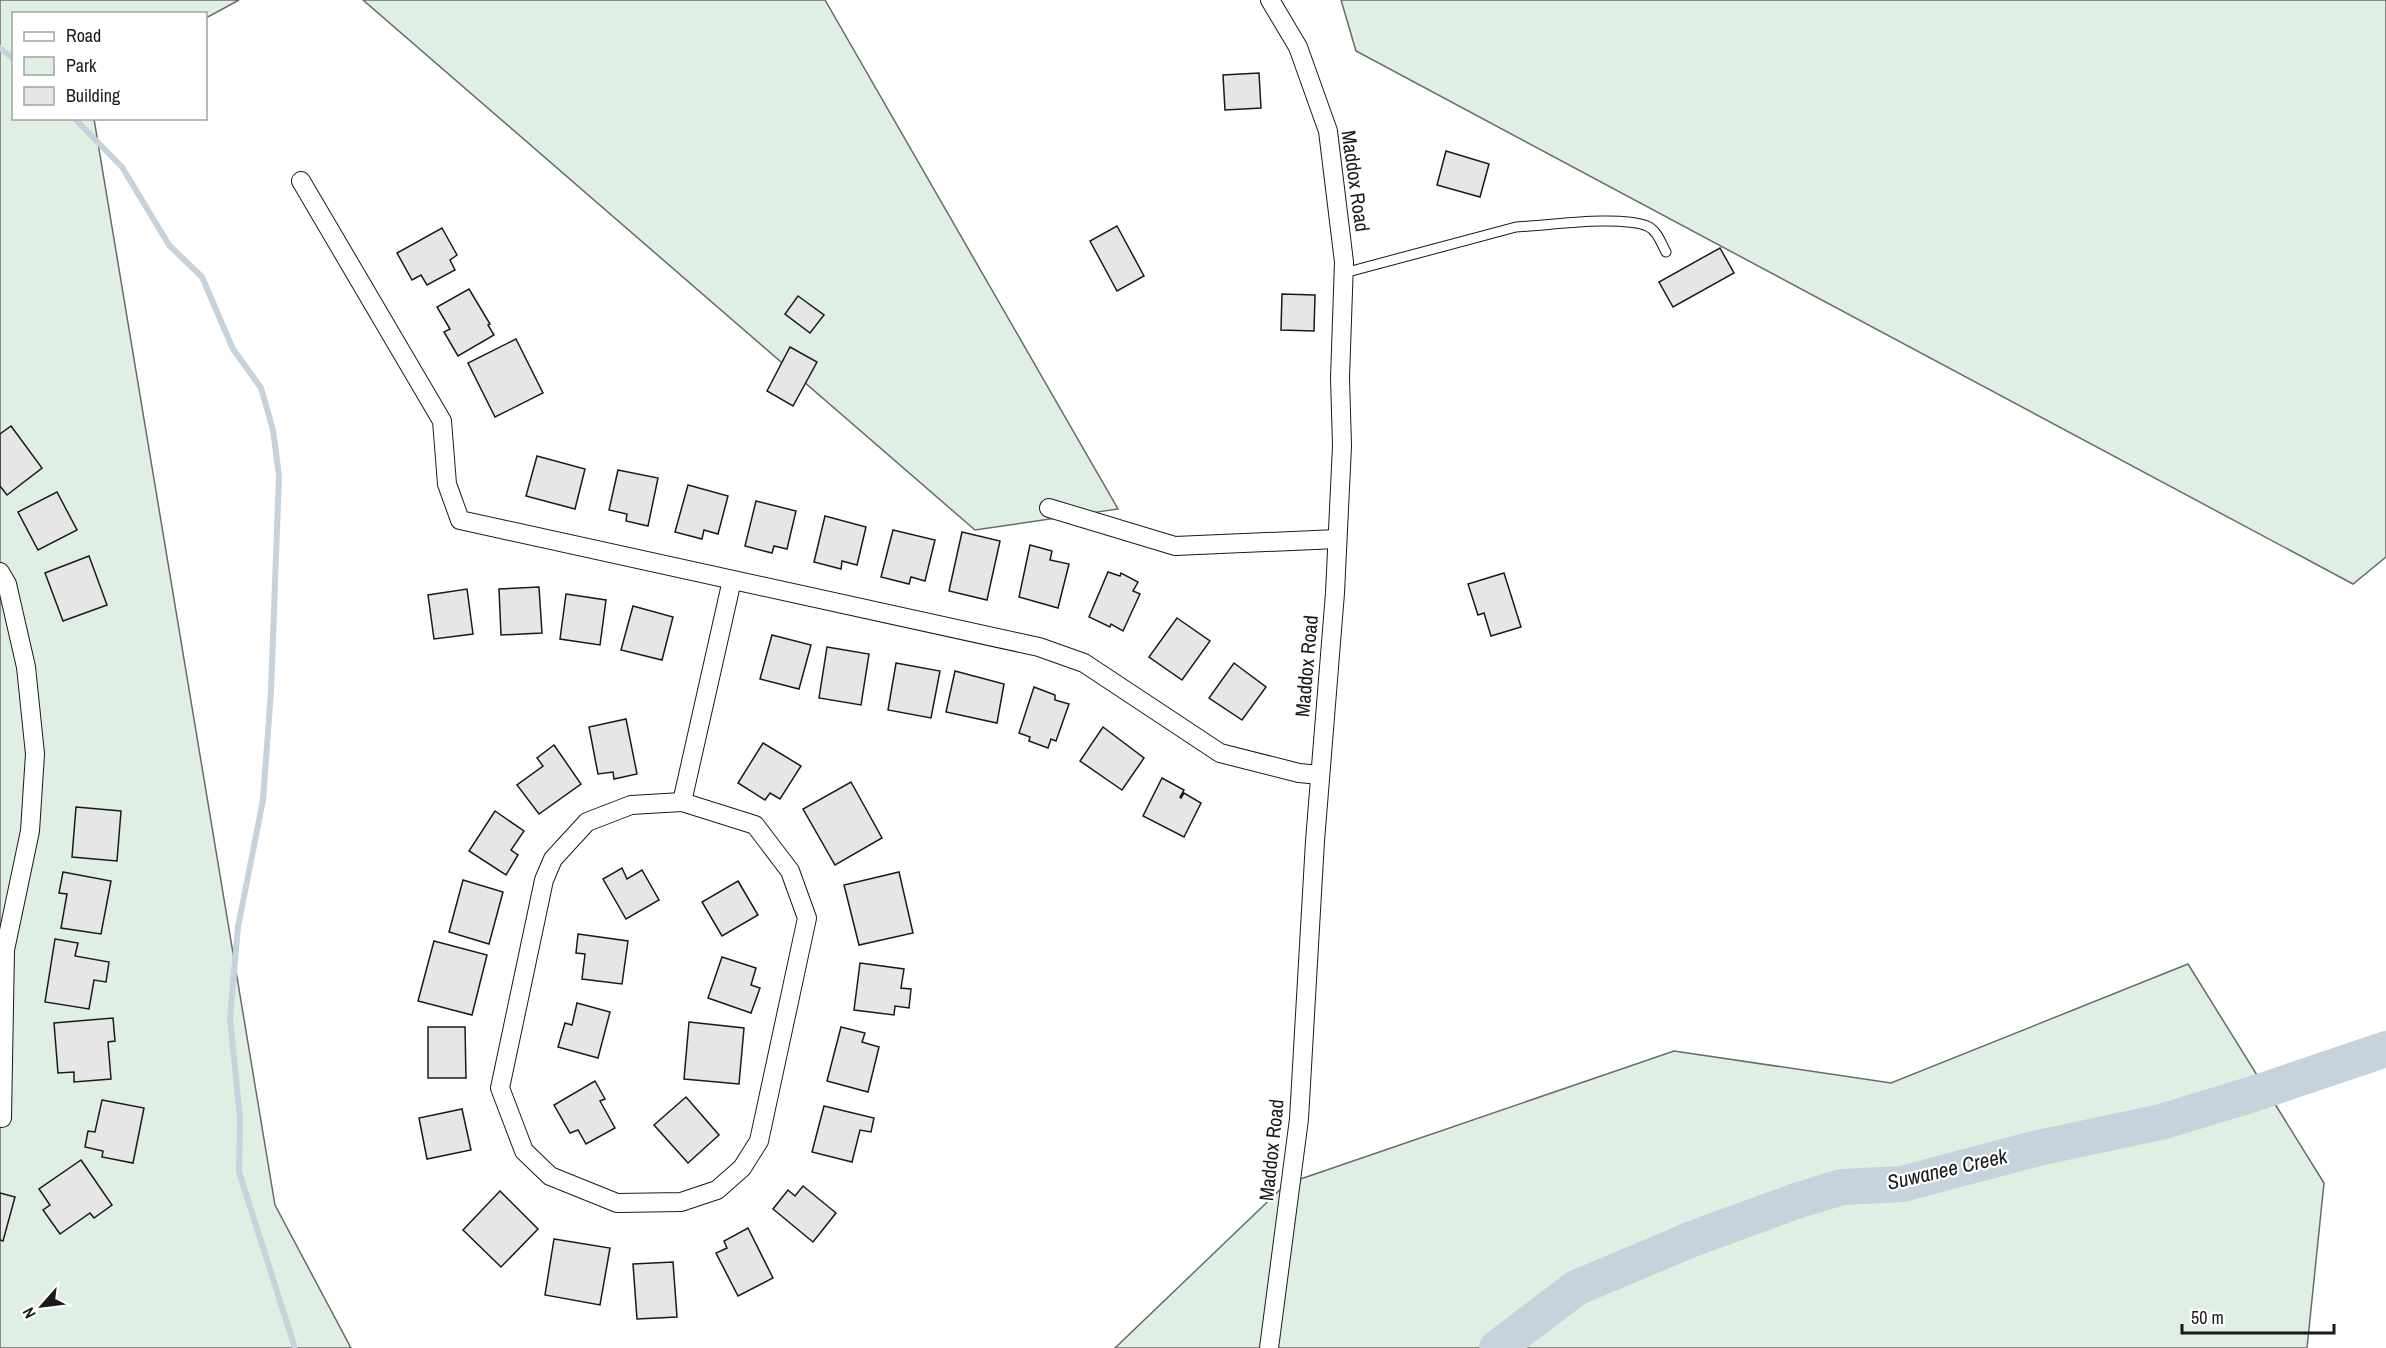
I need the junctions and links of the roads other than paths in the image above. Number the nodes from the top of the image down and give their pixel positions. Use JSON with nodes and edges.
{"nodes":[{"id":1,"x":1270,"y":0,"type":"edge"},
{"id":2,"x":301,"y":181,"type":"dead end"},
{"id":3,"x":1666,"y":252,"type":"dead end"},
{"id":4,"x":1344,"y":273,"type":"junction"},
{"id":5,"x":1049,"y":508,"type":"dead end"},
{"id":6,"x":1337,"y":539,"type":"junction"},
{"id":7,"x":0,"y":572,"type":"edge"},
{"id":8,"x":732,"y":580,"type":"junction"},
{"id":9,"x":1320,"y":775,"type":"junction"},
{"id":10,"x":682,"y":802,"type":"junction"},
{"id":11,"x":2,"y":1118,"type":"dead end"},
{"id":12,"x":1269,"y":1348,"type":"edge"}],
"edges":[{"from":1,"to":4,"type":"street","name":"Maddox Road"},
{"from":2,"to":8,"type":"street"},
{"from":3,"to":4,"type":"lane"},
{"from":4,"to":6,"type":"street","name":"Maddox Road"},
{"from":5,"to":6,"type":"street"},
{"from":6,"to":9,"type":"street","name":"Maddox Road"},
{"from":7,"to":11,"type":"street"},
{"from":8,"to":9,"type":"street"},
{"from":8,"to":10,"type":"street"},
{"from":9,"to":12,"type":"street","name":"Maddox Road"},
{"from":10,"to":10,"type":"street"}]}
